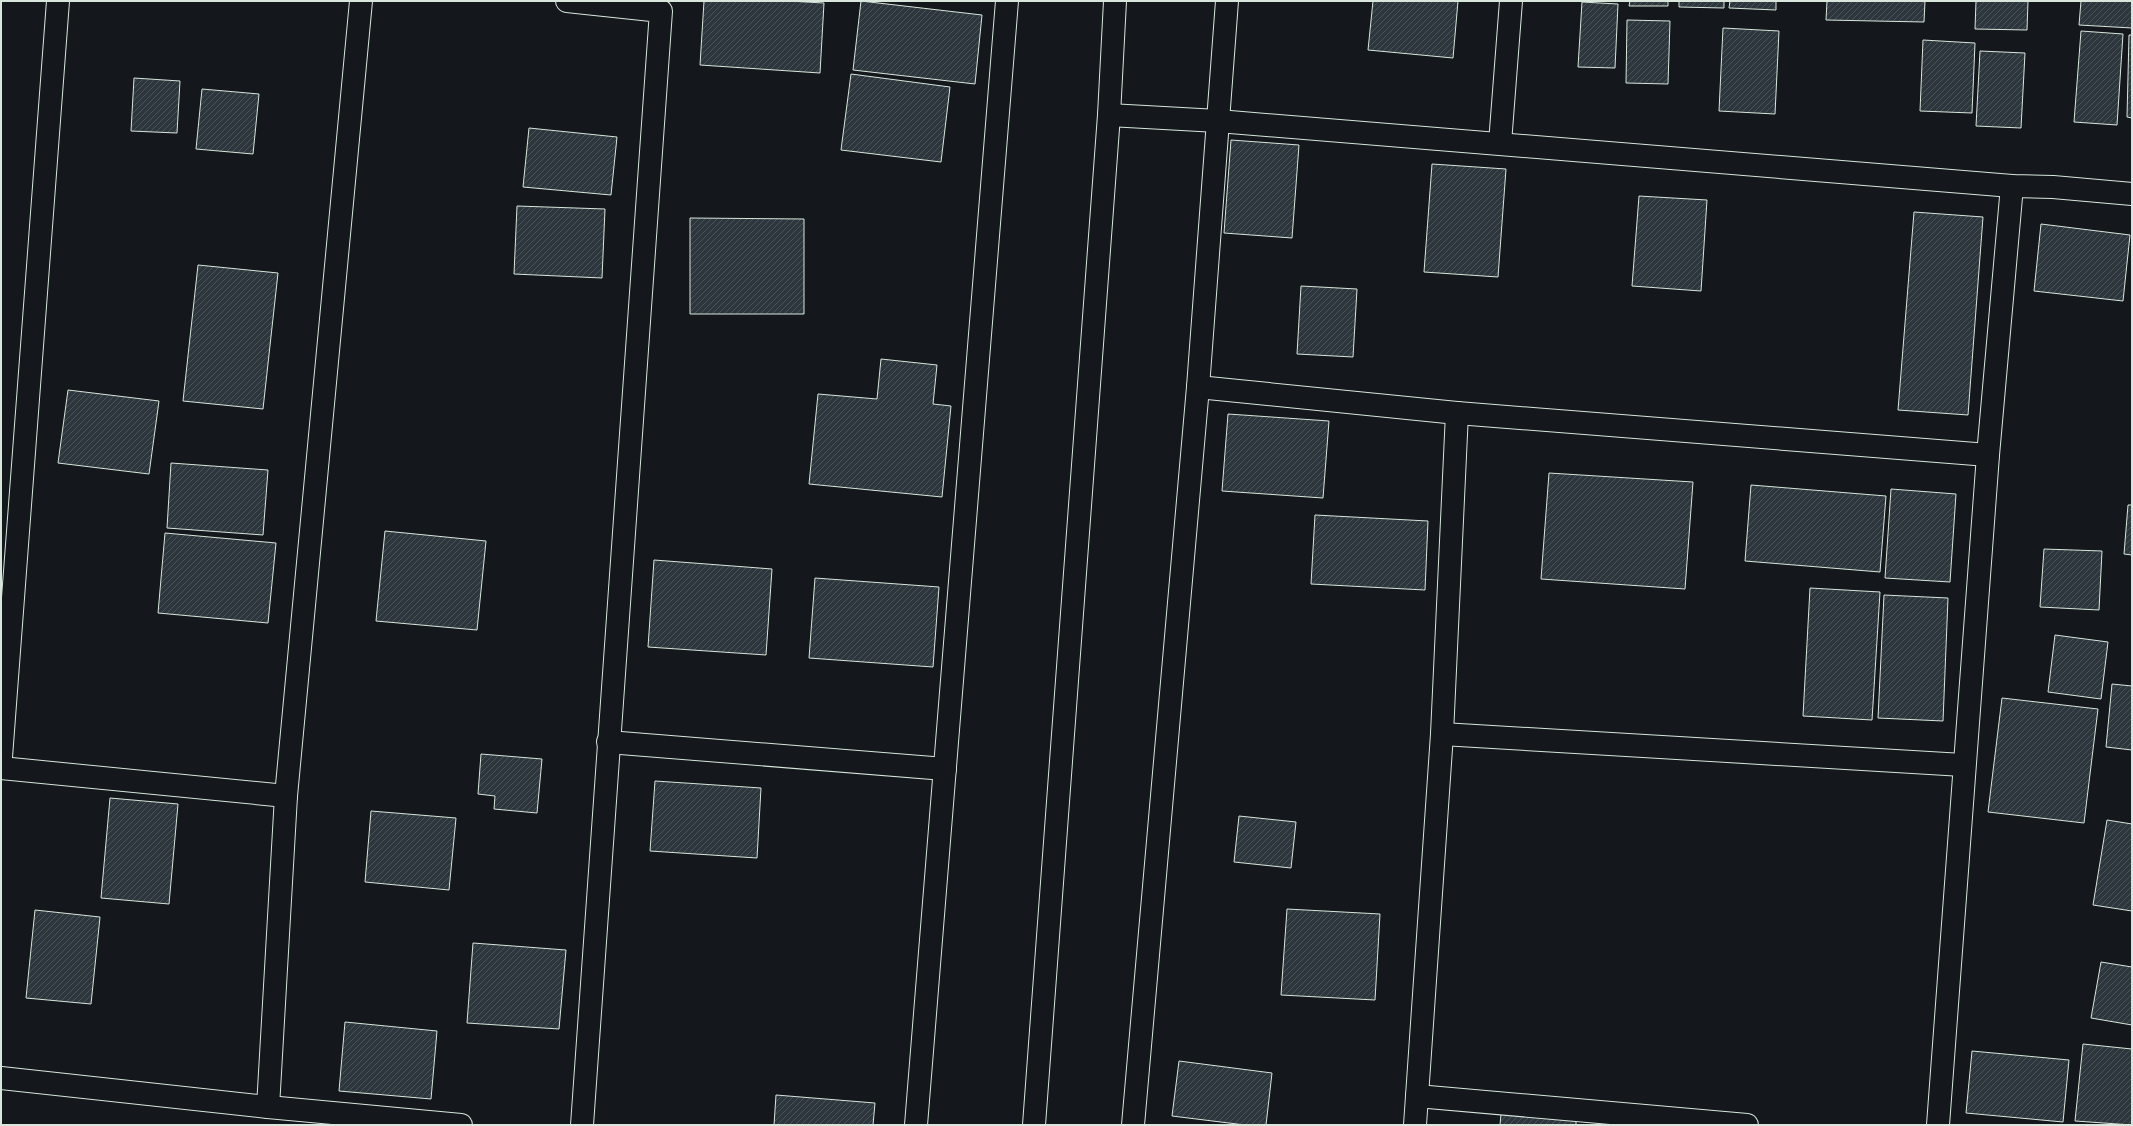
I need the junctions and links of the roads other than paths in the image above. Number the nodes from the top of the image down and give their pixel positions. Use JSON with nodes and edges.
{"nodes":[{"id":1,"x":58,"y":1,"type":"edge"},
{"id":2,"x":361,"y":1,"type":"edge"},
{"id":3,"x":567,"y":1,"type":"edge"},
{"id":4,"x":1006,"y":1,"type":"edge"},
{"id":5,"x":1115,"y":1,"type":"edge"},
{"id":6,"x":1227,"y":1,"type":"edge"},
{"id":7,"x":1511,"y":1,"type":"edge"},
{"id":8,"x":661,"y":6,"type":"edge"},
{"id":9,"x":1109,"y":115,"type":"junction"},
{"id":10,"x":1218,"y":121,"type":"junction"},
{"id":11,"x":1500,"y":143,"type":"junction"},
{"id":12,"x":2012,"y":186,"type":"junction"},
{"id":13,"x":2132,"y":194,"type":"edge"},
{"id":14,"x":1198,"y":387,"type":"junction"},
{"id":15,"x":1457,"y":413,"type":"junction"},
{"id":16,"x":1988,"y":455,"type":"junction"},
{"id":17,"x":1442,"y":734,"type":"junction"},
{"id":18,"x":608,"y":742,"type":"junction"},
{"id":19,"x":1,"y":757,"type":"edge"},
{"id":20,"x":1964,"y":765,"type":"junction"},
{"id":21,"x":1,"y":768,"type":"edge"},
{"id":22,"x":945,"y":769,"type":"junction"},
{"id":23,"x":286,"y":796,"type":"junction"},
{"id":24,"x":1,"y":1078,"type":"edge"},
{"id":25,"x":1417,"y":1096,"type":"junction"},
{"id":26,"x":268,"y":1107,"type":"junction"},
{"id":27,"x":461,"y":1125,"type":"edge"},
{"id":28,"x":582,"y":1125,"type":"edge"},
{"id":29,"x":916,"y":1125,"type":"edge"},
{"id":30,"x":1034,"y":1125,"type":"edge"},
{"id":31,"x":1133,"y":1125,"type":"edge"},
{"id":32,"x":1415,"y":1125,"type":"edge"},
{"id":33,"x":1747,"y":1125,"type":"edge"},
{"id":34,"x":1938,"y":1125,"type":"edge"}],
"edges":[{"from":1,"to":19,"type":"street"},
{"from":2,"to":23,"type":"street"},
{"from":3,"to":8,"type":"street"},
{"from":4,"to":22,"type":"street"},
{"from":5,"to":9,"type":"street"},
{"from":6,"to":10,"type":"street"},
{"from":7,"to":11,"type":"street"},
{"from":8,"to":18,"type":"street"},
{"from":9,"to":10,"type":"street"},
{"from":9,"to":30,"type":"street"},
{"from":10,"to":11,"type":"street"},
{"from":10,"to":14,"type":"street"},
{"from":11,"to":12,"type":"street"},
{"from":12,"to":13,"type":"street"},
{"from":12,"to":16,"type":"street"},
{"from":14,"to":15,"type":"street"},
{"from":14,"to":31,"type":"street"},
{"from":15,"to":16,"type":"street"},
{"from":15,"to":17,"type":"street"},
{"from":16,"to":20,"type":"street"},
{"from":17,"to":20,"type":"street"},
{"from":17,"to":25,"type":"street"},
{"from":18,"to":22,"type":"street"},
{"from":18,"to":28,"type":"street"},
{"from":20,"to":34,"type":"street"},
{"from":21,"to":23,"type":"street"},
{"from":22,"to":29,"type":"street"},
{"from":23,"to":26,"type":"street"},
{"from":24,"to":26,"type":"street"},
{"from":25,"to":32,"type":"street"},
{"from":25,"to":33,"type":"street"},
{"from":26,"to":27,"type":"street"}]}
